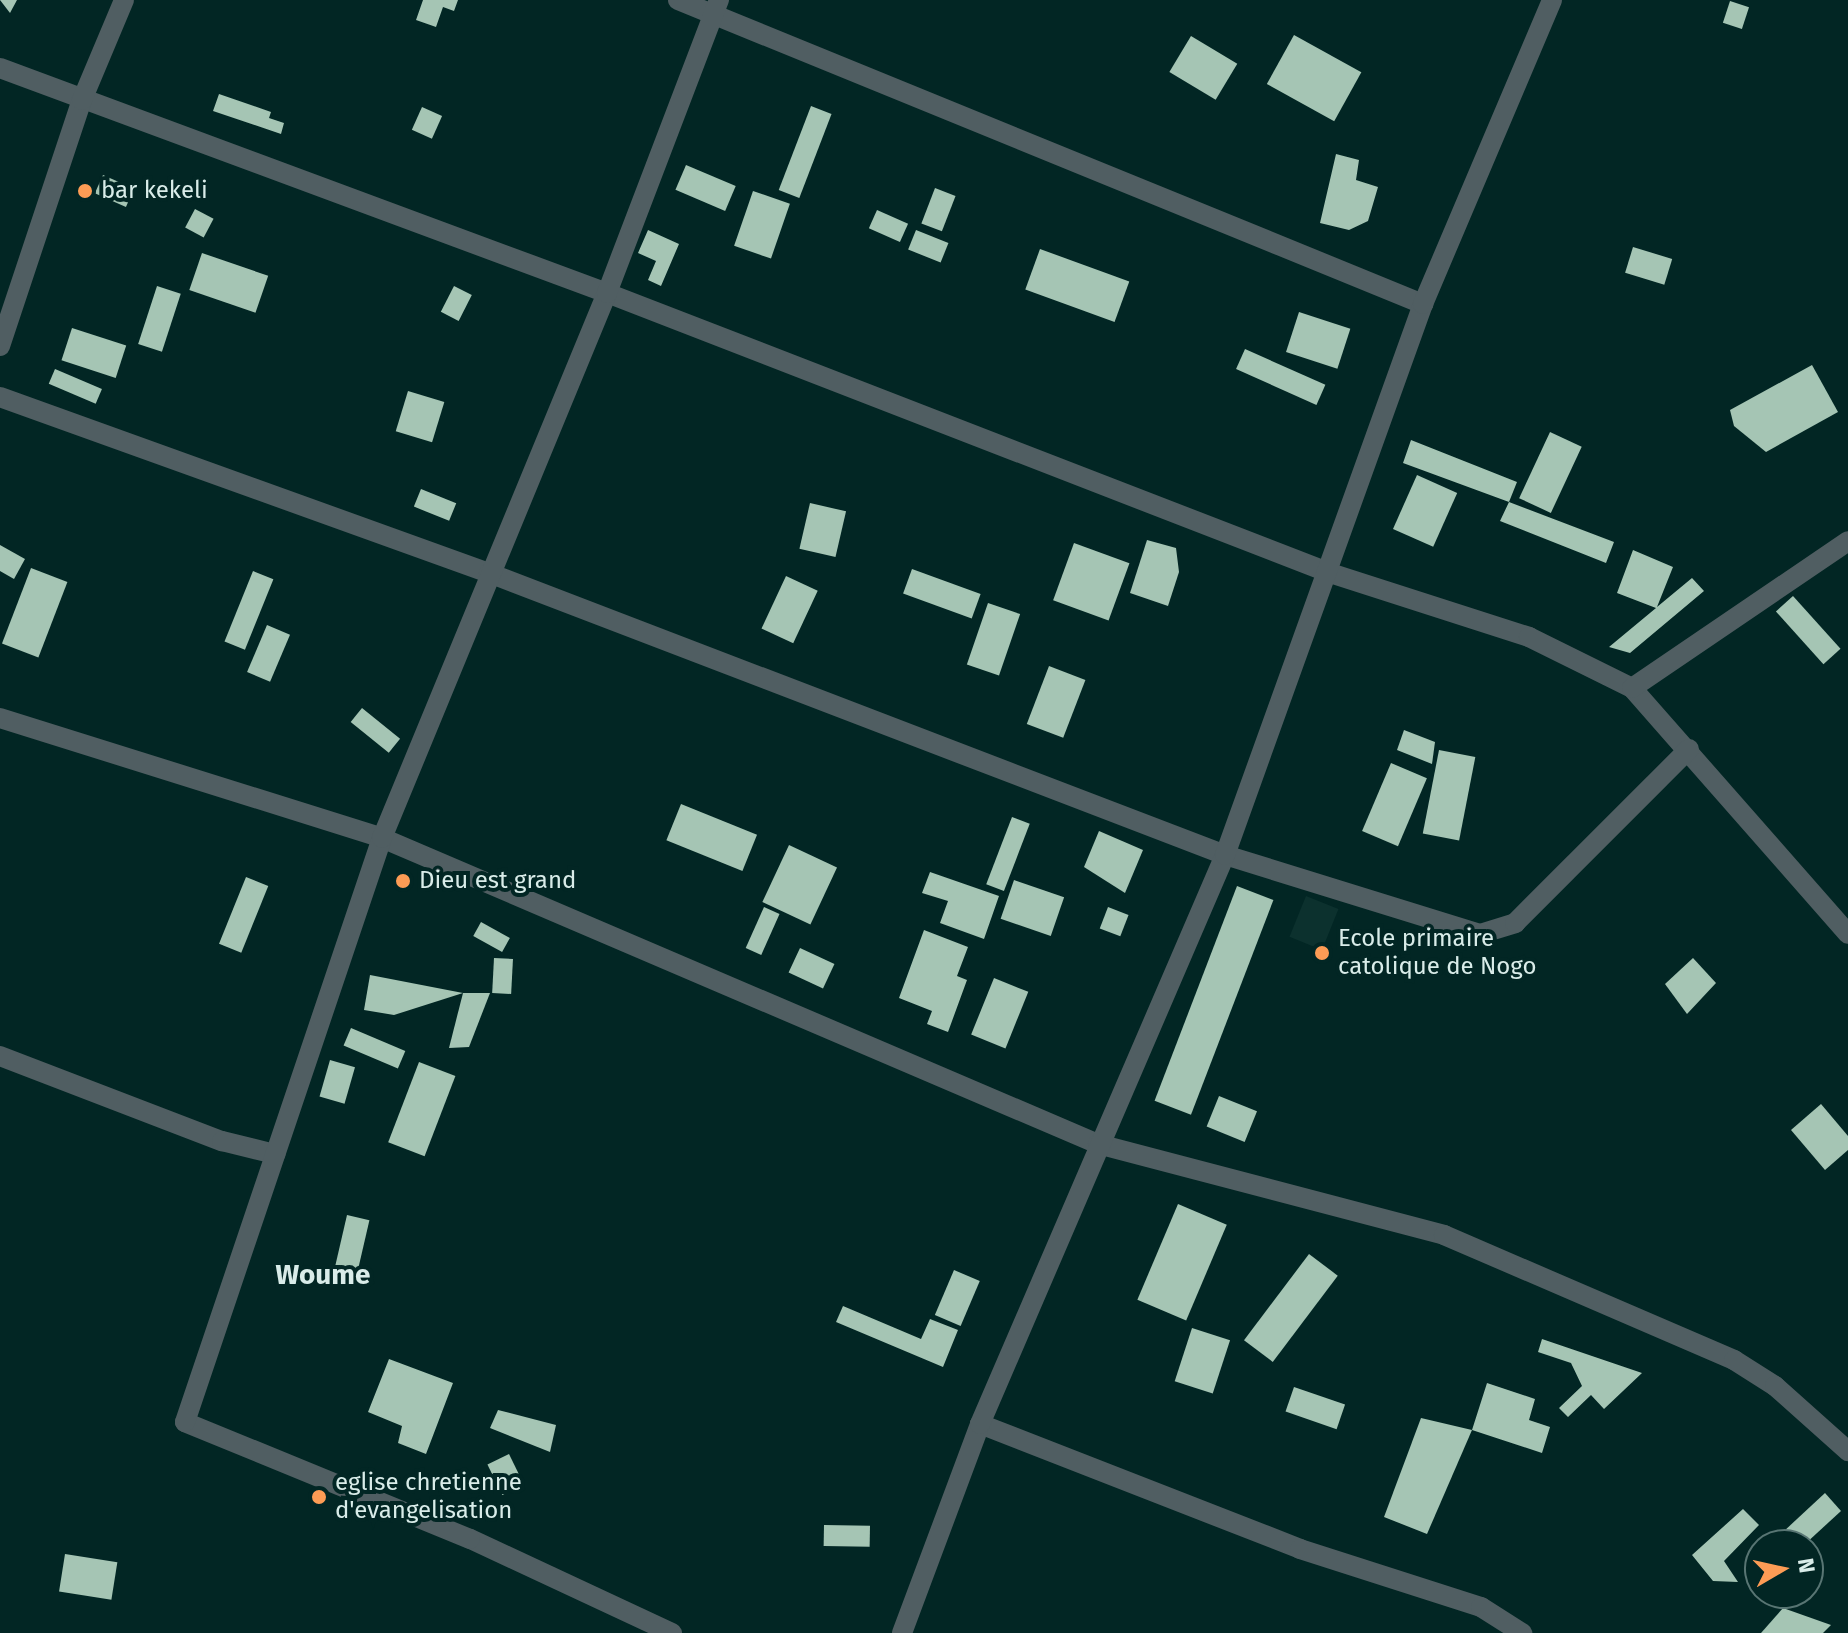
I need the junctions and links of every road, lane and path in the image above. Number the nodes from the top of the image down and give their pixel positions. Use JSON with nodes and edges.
{"nodes":[{"id":1,"x":124,"y":0,"type":"edge"},
{"id":2,"x":678,"y":0,"type":"edge"},
{"id":3,"x":1552,"y":0,"type":"edge"},
{"id":4,"x":717,"y":6,"type":"edge"},
{"id":5,"x":0,"y":68,"type":"edge"},
{"id":6,"x":82,"y":100,"type":"junction"},
{"id":7,"x":607,"y":293,"type":"junction"},
{"id":8,"x":1423,"y":304,"type":"junction"},
{"id":9,"x":0,"y":346,"type":"edge"},
{"id":10,"x":0,"y":397,"type":"edge"},
{"id":11,"x":1848,"y":541,"type":"edge"},
{"id":12,"x":489,"y":573,"type":"junction"},
{"id":13,"x":1330,"y":573,"type":"junction"},
{"id":14,"x":1632,"y":688,"type":"junction"},
{"id":15,"x":0,"y":718,"type":"edge"},
{"id":16,"x":1689,"y":749,"type":"junction"},
{"id":17,"x":382,"y":838,"type":"junction"},
{"id":18,"x":1225,"y":855,"type":"junction"},
{"id":19,"x":1848,"y":934,"type":"edge"},
{"id":20,"x":0,"y":1056,"type":"edge"},
{"id":21,"x":1098,"y":1144,"type":"junction"},
{"id":22,"x":275,"y":1154,"type":"junction"},
{"id":23,"x":980,"y":1424,"type":"junction"},
{"id":24,"x":1848,"y":1451,"type":"edge"},
{"id":25,"x":672,"y":1633,"type":"edge"},
{"id":26,"x":902,"y":1633,"type":"edge"},
{"id":27,"x":1522,"y":1633,"type":"edge"}],
"edges":[{"from":1,"to":6,"type":"street"},
{"from":2,"to":4,"type":"street"},
{"from":3,"to":8,"type":"street"},
{"from":4,"to":7,"type":"street"},
{"from":4,"to":8,"type":"street"},
{"from":5,"to":6,"type":"street"},
{"from":6,"to":7,"type":"street"},
{"from":6,"to":9,"type":"street"},
{"from":7,"to":12,"type":"street"},
{"from":7,"to":13,"type":"street"},
{"from":8,"to":13,"type":"street"},
{"from":10,"to":12,"type":"street"},
{"from":11,"to":14,"type":"street"},
{"from":12,"to":17,"type":"street"},
{"from":12,"to":18,"type":"street"},
{"from":13,"to":14,"type":"street"},
{"from":13,"to":18,"type":"street"},
{"from":14,"to":16,"type":"street"},
{"from":15,"to":17,"type":"street"},
{"from":16,"to":18,"type":"street"},
{"from":16,"to":19,"type":"street"},
{"from":17,"to":21,"type":"street"},
{"from":17,"to":22,"type":"street"},
{"from":18,"to":21,"type":"street"},
{"from":20,"to":22,"type":"street"},
{"from":21,"to":23,"type":"street"},
{"from":21,"to":24,"type":"street"},
{"from":22,"to":25,"type":"street"},
{"from":23,"to":26,"type":"street"},
{"from":23,"to":27,"type":"street"}]}
